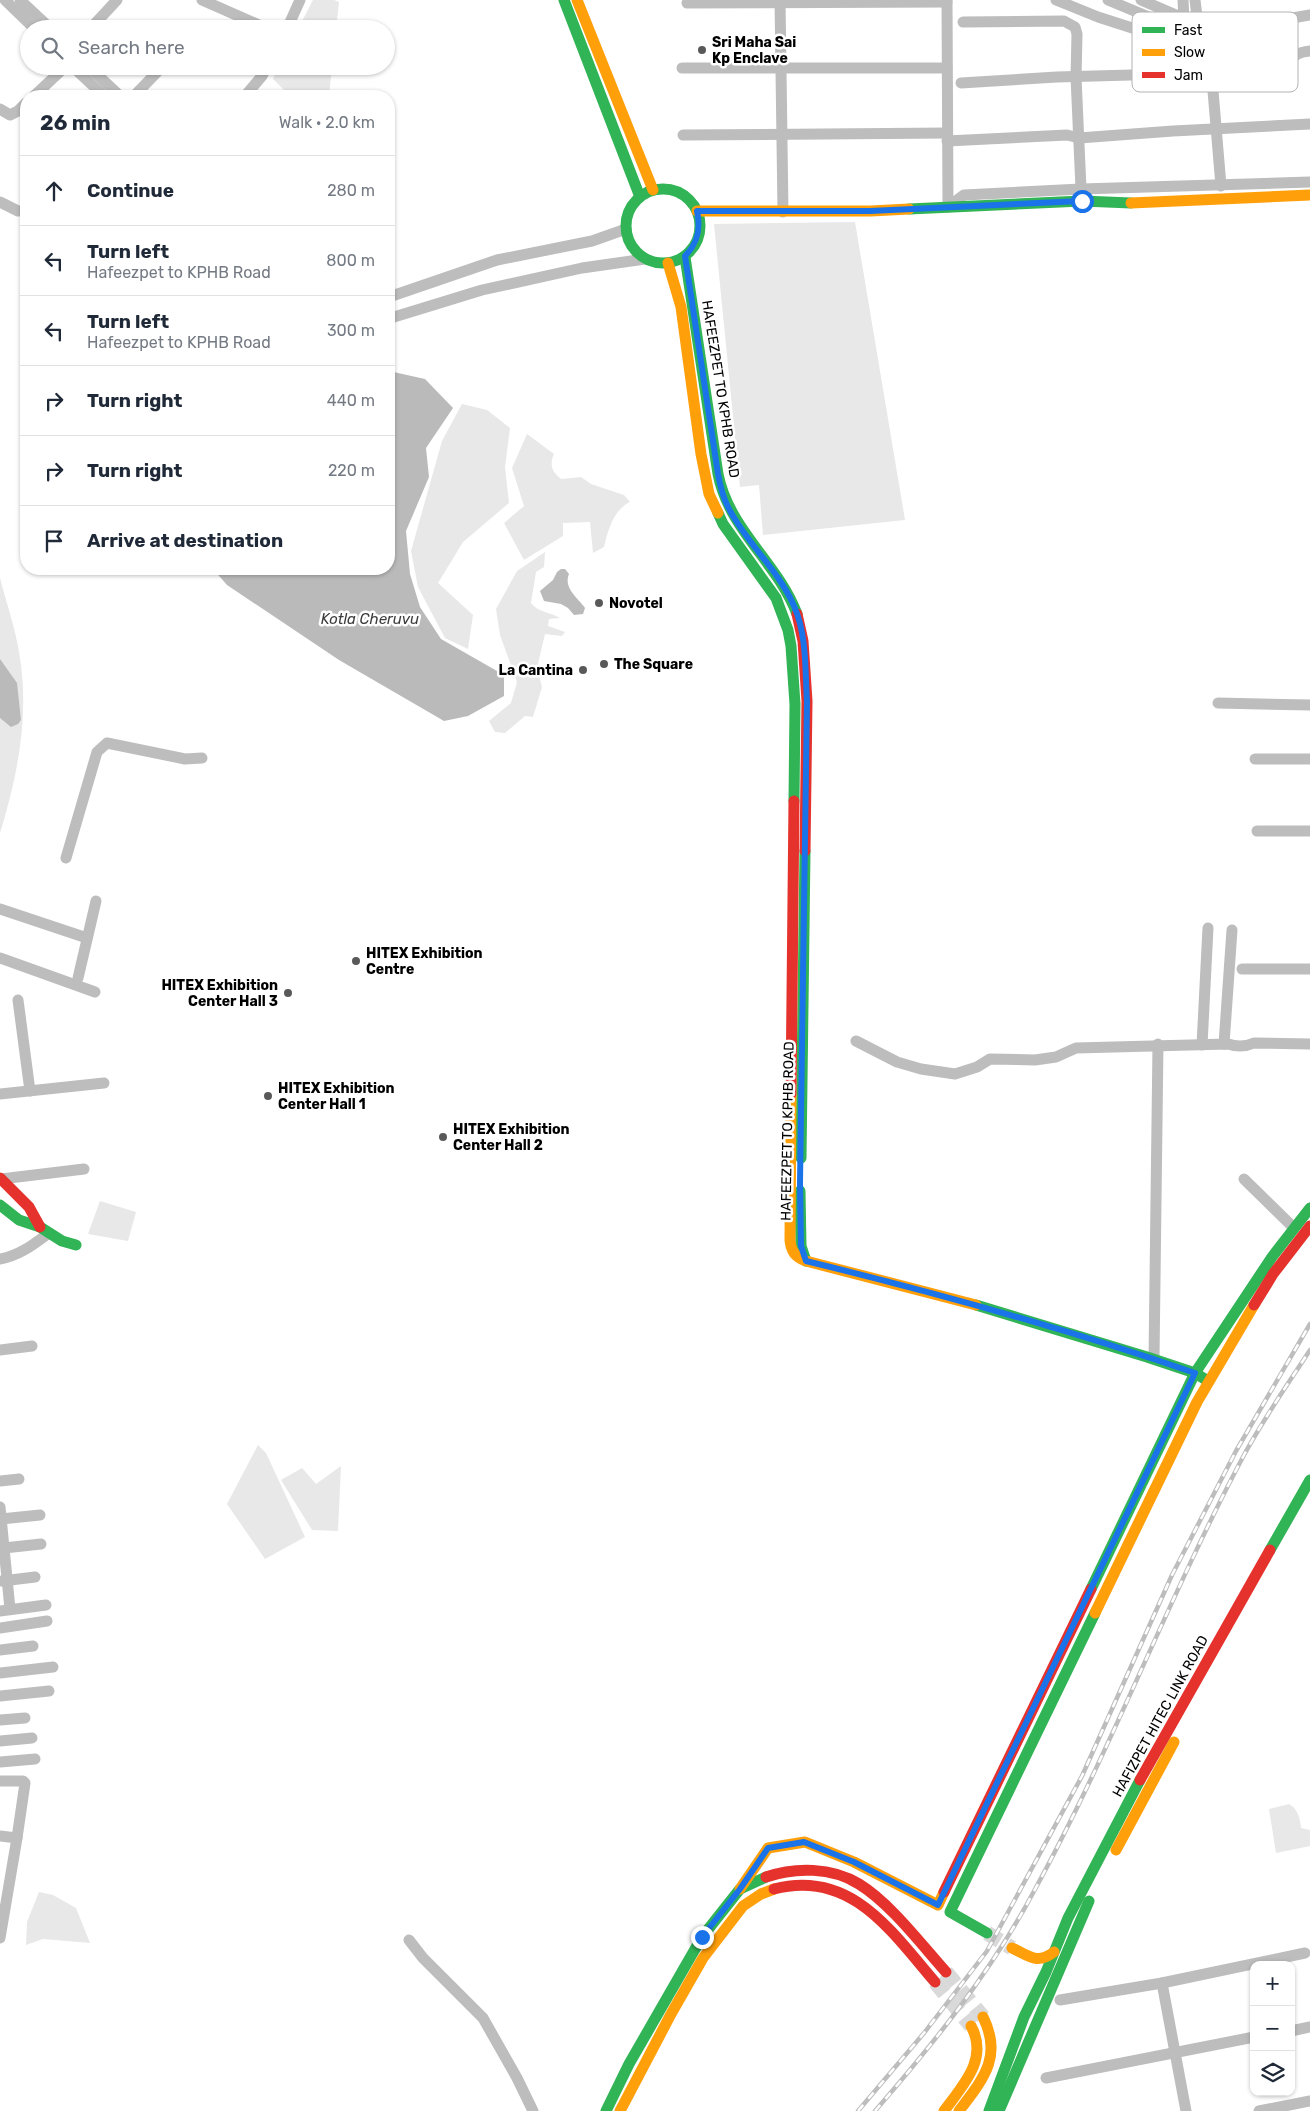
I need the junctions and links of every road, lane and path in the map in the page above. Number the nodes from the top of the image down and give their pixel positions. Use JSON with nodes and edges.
{"nodes":[{"id":1,"x":5,"y":0,"type":"edge"},
{"id":2,"x":20,"y":0,"type":"edge"},
{"id":3,"x":117,"y":0,"type":"edge"},
{"id":4,"x":202,"y":0,"type":"edge"},
{"id":5,"x":300,"y":0,"type":"edge"},
{"id":6,"x":564,"y":0,"type":"edge"},
{"id":7,"x":577,"y":0,"type":"edge"},
{"id":8,"x":1056,"y":0,"type":"edge"},
{"id":9,"x":1108,"y":0,"type":"edge"},
{"id":10,"x":1141,"y":0,"type":"edge"},
{"id":11,"x":780,"y":1,"type":"edge"},
{"id":12,"x":947,"y":1,"type":"edge"},
{"id":13,"x":687,"y":2,"type":"dead end"},
{"id":14,"x":1136,"y":12,"type":"edge"},
{"id":15,"x":1167,"y":12,"type":"edge"},
{"id":16,"x":26,"y":20,"type":"edge"},
{"id":17,"x":41,"y":20,"type":"edge"},
{"id":18,"x":98,"y":20,"type":"edge"},
{"id":19,"x":248,"y":20,"type":"edge"},
{"id":20,"x":291,"y":20,"type":"edge"},
{"id":21,"x":963,"y":22,"type":"dead end"},
{"id":22,"x":1132,"y":27,"type":"edge"},
{"id":23,"x":682,"y":68,"type":"dead end"},
{"id":24,"x":947,"y":68,"type":"junction"},
{"id":25,"x":781,"y":69,"type":"junction"},
{"id":26,"x":56,"y":75,"type":"edge"},
{"id":27,"x":82,"y":75,"type":"edge"},
{"id":28,"x":98,"y":75,"type":"edge"},
{"id":29,"x":154,"y":75,"type":"edge"},
{"id":30,"x":262,"y":75,"type":"edge"},
{"id":31,"x":1132,"y":75,"type":"edge"},
{"id":32,"x":1076,"y":77,"type":"junction"},
{"id":33,"x":961,"y":83,"type":"dead end"},
{"id":34,"x":40,"y":90,"type":"edge"},
{"id":35,"x":98,"y":90,"type":"edge"},
{"id":36,"x":114,"y":90,"type":"edge"},
{"id":37,"x":140,"y":90,"type":"edge"},
{"id":38,"x":249,"y":90,"type":"edge"},
{"id":39,"x":1213,"y":92,"type":"edge"},
{"id":40,"x":0,"y":109,"type":"edge"},
{"id":41,"x":20,"y":109,"type":"edge"},
{"id":42,"x":1310,"y":124,"type":"edge"},
{"id":43,"x":1216,"y":128,"type":"junction"},
{"id":44,"x":782,"y":134,"type":"junction"},
{"id":45,"x":683,"y":135,"type":"dead end"},
{"id":46,"x":947,"y":137,"type":"junction"},
{"id":47,"x":1078,"y":138,"type":"junction"},
{"id":48,"x":1310,"y":182,"type":"edge"},
{"id":49,"x":1195,"y":186,"type":"junction"},
{"id":50,"x":1221,"y":186,"type":"junction"},
{"id":51,"x":1081,"y":189,"type":"junction"},
{"id":52,"x":653,"y":190,"type":"junction"},
{"id":53,"x":1310,"y":194,"type":"edge"},
{"id":54,"x":640,"y":197,"type":"junction"},
{"id":55,"x":1196,"y":200,"type":"junction"},
{"id":56,"x":0,"y":202,"type":"edge"},
{"id":57,"x":948,"y":207,"type":"junction"},
{"id":58,"x":18,"y":211,"type":"dead end"},
{"id":59,"x":697,"y":211,"type":"junction"},
{"id":60,"x":783,"y":212,"type":"junction"},
{"id":61,"x":626,"y":229,"type":"junction"},
{"id":62,"x":685,"y":256,"type":"junction"},
{"id":63,"x":645,"y":259,"type":"junction"},
{"id":64,"x":668,"y":263,"type":"junction"},
{"id":65,"x":395,"y":295,"type":"edge"},
{"id":66,"x":395,"y":317,"type":"edge"},
{"id":67,"x":1218,"y":703,"type":"dead end"},
{"id":68,"x":1310,"y":705,"type":"edge"},
{"id":69,"x":202,"y":758,"type":"dead end"},
{"id":70,"x":1255,"y":759,"type":"dead end"},
{"id":71,"x":1310,"y":759,"type":"edge"},
{"id":72,"x":1258,"y":831,"type":"dead end"},
{"id":73,"x":1310,"y":831,"type":"edge"},
{"id":74,"x":66,"y":858,"type":"dead end"},
{"id":75,"x":96,"y":901,"type":"dead end"},
{"id":76,"x":0,"y":909,"type":"edge"},
{"id":77,"x":1208,"y":928,"type":"dead end"},
{"id":78,"x":1232,"y":930,"type":"dead end"},
{"id":79,"x":87,"y":938,"type":"junction"},
{"id":80,"x":0,"y":958,"type":"edge"},
{"id":81,"x":1242,"y":969,"type":"dead end"},
{"id":82,"x":1310,"y":969,"type":"edge"},
{"id":83,"x":78,"y":978,"type":"dead end"},
{"id":84,"x":95,"y":992,"type":"dead end"},
{"id":85,"x":18,"y":1000,"type":"dead end"},
{"id":86,"x":856,"y":1041,"type":"dead end"},
{"id":87,"x":1158,"y":1044,"type":"junction"},
{"id":88,"x":1202,"y":1044,"type":"junction"},
{"id":89,"x":1226,"y":1044,"type":"junction"},
{"id":90,"x":1310,"y":1044,"type":"edge"},
{"id":91,"x":104,"y":1083,"type":"dead end"},
{"id":92,"x":30,"y":1091,"type":"junction"},
{"id":93,"x":0,"y":1094,"type":"edge"},
{"id":94,"x":84,"y":1169,"type":"dead end"},
{"id":95,"x":0,"y":1179,"type":"edge"},
{"id":96,"x":1244,"y":1179,"type":"dead end"},
{"id":97,"x":0,"y":1204,"type":"edge"},
{"id":98,"x":1310,"y":1208,"type":"edge"},
{"id":99,"x":1310,"y":1226,"type":"edge"},
{"id":100,"x":1294,"y":1228,"type":"junction"},
{"id":101,"x":44,"y":1230,"type":"junction"},
{"id":102,"x":76,"y":1245,"type":"dead end"},
{"id":103,"x":0,"y":1259,"type":"edge"},
{"id":104,"x":806,"y":1261,"type":"junction"},
{"id":105,"x":32,"y":1346,"type":"dead end"},
{"id":106,"x":0,"y":1350,"type":"edge"},
{"id":107,"x":1154,"y":1359,"type":"junction"},
{"id":108,"x":1195,"y":1373,"type":"junction"},
{"id":109,"x":1208,"y":1381,"type":"junction"},
{"id":110,"x":19,"y":1479,"type":"dead end"},
{"id":111,"x":1310,"y":1480,"type":"edge"},
{"id":112,"x":0,"y":1481,"type":"edge"},
{"id":113,"x":1310,"y":1500,"type":"edge"},
{"id":114,"x":1,"y":1513,"type":"edge"},
{"id":115,"x":40,"y":1514,"type":"dead end"},
{"id":116,"x":41,"y":1544,"type":"dead end"},
{"id":117,"x":4,"y":1548,"type":"junction"},
{"id":118,"x":35,"y":1577,"type":"dead end"},
{"id":119,"x":4,"y":1581,"type":"edge"},
{"id":120,"x":46,"y":1605,"type":"dead end"},
{"id":121,"x":5,"y":1610,"type":"edge"},
{"id":122,"x":47,"y":1620,"type":"dead end"},
{"id":123,"x":0,"y":1628,"type":"edge"},
{"id":124,"x":33,"y":1646,"type":"dead end"},
{"id":125,"x":0,"y":1650,"type":"edge"},
{"id":126,"x":53,"y":1667,"type":"dead end"},
{"id":127,"x":0,"y":1673,"type":"edge"},
{"id":128,"x":49,"y":1691,"type":"dead end"},
{"id":129,"x":0,"y":1696,"type":"edge"},
{"id":130,"x":25,"y":1718,"type":"dead end"},
{"id":131,"x":0,"y":1720,"type":"edge"},
{"id":132,"x":32,"y":1738,"type":"dead end"},
{"id":133,"x":0,"y":1741,"type":"edge"},
{"id":134,"x":35,"y":1760,"type":"dead end"},
{"id":135,"x":0,"y":1762,"type":"edge"},
{"id":136,"x":0,"y":1781,"type":"edge"},
{"id":137,"x":0,"y":1836,"type":"edge"},
{"id":138,"x":17,"y":1838,"type":"junction"},
{"id":139,"x":5,"y":1885,"type":"edge"},
{"id":140,"x":740,"y":1889,"type":"junction"},
{"id":141,"x":987,"y":1933,"type":"tunnel mouth"},
{"id":142,"x":0,"y":1938,"type":"edge"},
{"id":143,"x":409,"y":1940,"type":"dead end"},
{"id":144,"x":1012,"y":1948,"type":"tunnel mouth"},
{"id":145,"x":1054,"y":1952,"type":"junction"},
{"id":146,"x":1305,"y":1953,"type":"dead end"},
{"id":147,"x":946,"y":1972,"type":"tunnel mouth"},
{"id":148,"x":935,"y":1982,"type":"tunnel mouth"},
{"id":149,"x":1162,"y":1983,"type":"junction"},
{"id":150,"x":1060,"y":2000,"type":"dead end"},
{"id":151,"x":983,"y":2017,"type":"tunnel mouth"},
{"id":152,"x":971,"y":2026,"type":"tunnel mouth"},
{"id":153,"x":1310,"y":2027,"type":"edge"},
{"id":154,"x":1295,"y":2030,"type":"edge"},
{"id":155,"x":1250,"y":2038,"type":"edge"},
{"id":156,"x":643,"y":2041,"type":"junction"},
{"id":157,"x":653,"y":2048,"type":"junction"},
{"id":158,"x":1174,"y":2053,"type":"junction"},
{"id":159,"x":1046,"y":2078,"type":"dead end"},
{"id":160,"x":1310,"y":2101,"type":"edge"},
{"id":161,"x":533,"y":2111,"type":"edge"},
{"id":162,"x":606,"y":2111,"type":"edge"},
{"id":163,"x":620,"y":2111,"type":"edge"},
{"id":164,"x":944,"y":2111,"type":"edge"},
{"id":165,"x":960,"y":2111,"type":"edge"},
{"id":166,"x":989,"y":2111,"type":"edge"},
{"id":167,"x":999,"y":2111,"type":"edge"},
{"id":168,"x":1186,"y":2111,"type":"edge"},
{"id":169,"x":1259,"y":2111,"type":"edge"}],
"edges":[{"from":1,"to":16,"type":"street"},
{"from":2,"to":17,"type":"street"},
{"from":3,"to":18,"type":"street"},
{"from":4,"to":19,"type":"street"},
{"from":5,"to":20,"type":"street"},
{"from":6,"to":54,"type":"main road"},
{"from":7,"to":52,"type":"main road"},
{"from":8,"to":22,"type":"street"},
{"from":9,"to":14,"type":"street"},
{"from":10,"to":15,"type":"street"},
{"from":11,"to":12,"type":"street"},
{"from":11,"to":13,"type":"street"},
{"from":11,"to":25,"type":"street"},
{"from":12,"to":24,"type":"street"},
{"from":21,"to":32,"type":"street"},
{"from":23,"to":25,"type":"street"},
{"from":24,"to":25,"type":"street"},
{"from":24,"to":46,"type":"street"},
{"from":25,"to":44,"type":"street"},
{"from":26,"to":34,"type":"street"},
{"from":27,"to":35,"type":"street"},
{"from":28,"to":36,"type":"street"},
{"from":29,"to":37,"type":"street"},
{"from":30,"to":38,"type":"street"},
{"from":31,"to":32,"type":"street"},
{"from":32,"to":33,"type":"street"},
{"from":32,"to":47,"type":"street"},
{"from":39,"to":43,"type":"street"},
{"from":40,"to":41,"type":"street"},
{"from":42,"to":43,"type":"street"},
{"from":43,"to":47,"type":"street"},
{"from":43,"to":50,"type":"street"},
{"from":44,"to":45,"type":"street"},
{"from":44,"to":46,"type":"street"},
{"from":44,"to":60,"type":"street"},
{"from":46,"to":47,"type":"street"},
{"from":46,"to":57,"type":"street"},
{"from":47,"to":51,"type":"street"},
{"from":48,"to":50,"type":"street"},
{"from":49,"to":50,"type":"street"},
{"from":49,"to":51,"type":"street"},
{"from":49,"to":55,"type":"main road"},
{"from":51,"to":57,"type":"street"},
{"from":52,"to":54,"type":"main road"},
{"from":52,"to":59,"type":"main road"},
{"from":53,"to":55,"type":"main road"},
{"from":54,"to":61,"type":"main road"},
{"from":55,"to":57,"type":"main road"},
{"from":56,"to":58,"type":"street"},
{"from":57,"to":60,"type":"main road"},
{"from":59,"to":60,"type":"main road"},
{"from":59,"to":62,"type":"main road"},
{"from":61,"to":63,"type":"main road"},
{"from":61,"to":65,"type":"street"},
{"from":62,"to":64,"type":"main road"},
{"from":62,"to":104,"type":"main road","name":"HAFEEZPET TO KPHB ROAD"},
{"from":63,"to":64,"type":"main road"},
{"from":63,"to":66,"type":"street"},
{"from":64,"to":104,"type":"main road"},
{"from":67,"to":68,"type":"street"},
{"from":69,"to":74,"type":"street"},
{"from":70,"to":71,"type":"street"},
{"from":72,"to":73,"type":"street"},
{"from":75,"to":79,"type":"street"},
{"from":76,"to":79,"type":"street"},
{"from":77,"to":88,"type":"street"},
{"from":78,"to":89,"type":"street"},
{"from":79,"to":83,"type":"street"},
{"from":80,"to":84,"type":"street"},
{"from":81,"to":82,"type":"street"},
{"from":85,"to":92,"type":"street"},
{"from":86,"to":87,"type":"street"},
{"from":87,"to":88,"type":"street"},
{"from":87,"to":107,"type":"street"},
{"from":88,"to":89,"type":"street"},
{"from":89,"to":90,"type":"street"},
{"from":91,"to":92,"type":"street"},
{"from":92,"to":93,"type":"street"},
{"from":94,"to":95,"type":"street"},
{"from":95,"to":101,"type":"main road"},
{"from":96,"to":100,"type":"street"},
{"from":97,"to":101,"type":"main road"},
{"from":98,"to":100,"type":"main road"},
{"from":99,"to":109,"type":"main road"},
{"from":100,"to":108,"type":"main road"},
{"from":101,"to":102,"type":"main road"},
{"from":101,"to":103,"type":"street"},
{"from":104,"to":107,"type":"main road"},
{"from":105,"to":106,"type":"street"},
{"from":107,"to":108,"type":"main road"},
{"from":108,"to":109,"type":"main road"},
{"from":108,"to":140,"type":"main road"},
{"from":109,"to":141,"type":"main road"},
{"from":110,"to":112,"type":"street"},
{"from":111,"to":145,"type":"main road","name":"HAFIZPET HITEC LINK ROAD"},
{"from":113,"to":167,"type":"main road"},
{"from":114,"to":115,"type":"street"},
{"from":114,"to":117,"type":"street"},
{"from":116,"to":117,"type":"street"},
{"from":117,"to":119,"type":"street"},
{"from":118,"to":119,"type":"street"},
{"from":119,"to":121,"type":"street"},
{"from":120,"to":121,"type":"street"},
{"from":122,"to":123,"type":"street"},
{"from":124,"to":125,"type":"street"},
{"from":126,"to":127,"type":"street"},
{"from":128,"to":129,"type":"street"},
{"from":130,"to":131,"type":"street"},
{"from":132,"to":133,"type":"street"},
{"from":134,"to":135,"type":"street"},
{"from":136,"to":138,"type":"street"},
{"from":137,"to":138,"type":"street"},
{"from":138,"to":139,"type":"street"},
{"from":139,"to":142,"type":"street"},
{"from":140,"to":147,"type":"main road"},
{"from":140,"to":156,"type":"main road"},
{"from":143,"to":161,"type":"street"},
{"from":144,"to":145,"type":"main road"},
{"from":145,"to":166,"type":"main road","name":"HAFIZPET HITEC LINK ROAD"},
{"from":146,"to":149,"type":"street"},
{"from":148,"to":157,"type":"main road"},
{"from":149,"to":150,"type":"street"},
{"from":149,"to":158,"type":"street"},
{"from":151,"to":165,"type":"main road"},
{"from":152,"to":164,"type":"main road"},
{"from":153,"to":154,"type":"street"},
{"from":155,"to":158,"type":"street"},
{"from":156,"to":157,"type":"street"},
{"from":156,"to":162,"type":"main road"},
{"from":157,"to":163,"type":"main road"},
{"from":158,"to":159,"type":"street"},
{"from":158,"to":168,"type":"street"},
{"from":160,"to":169,"type":"street"}]}
